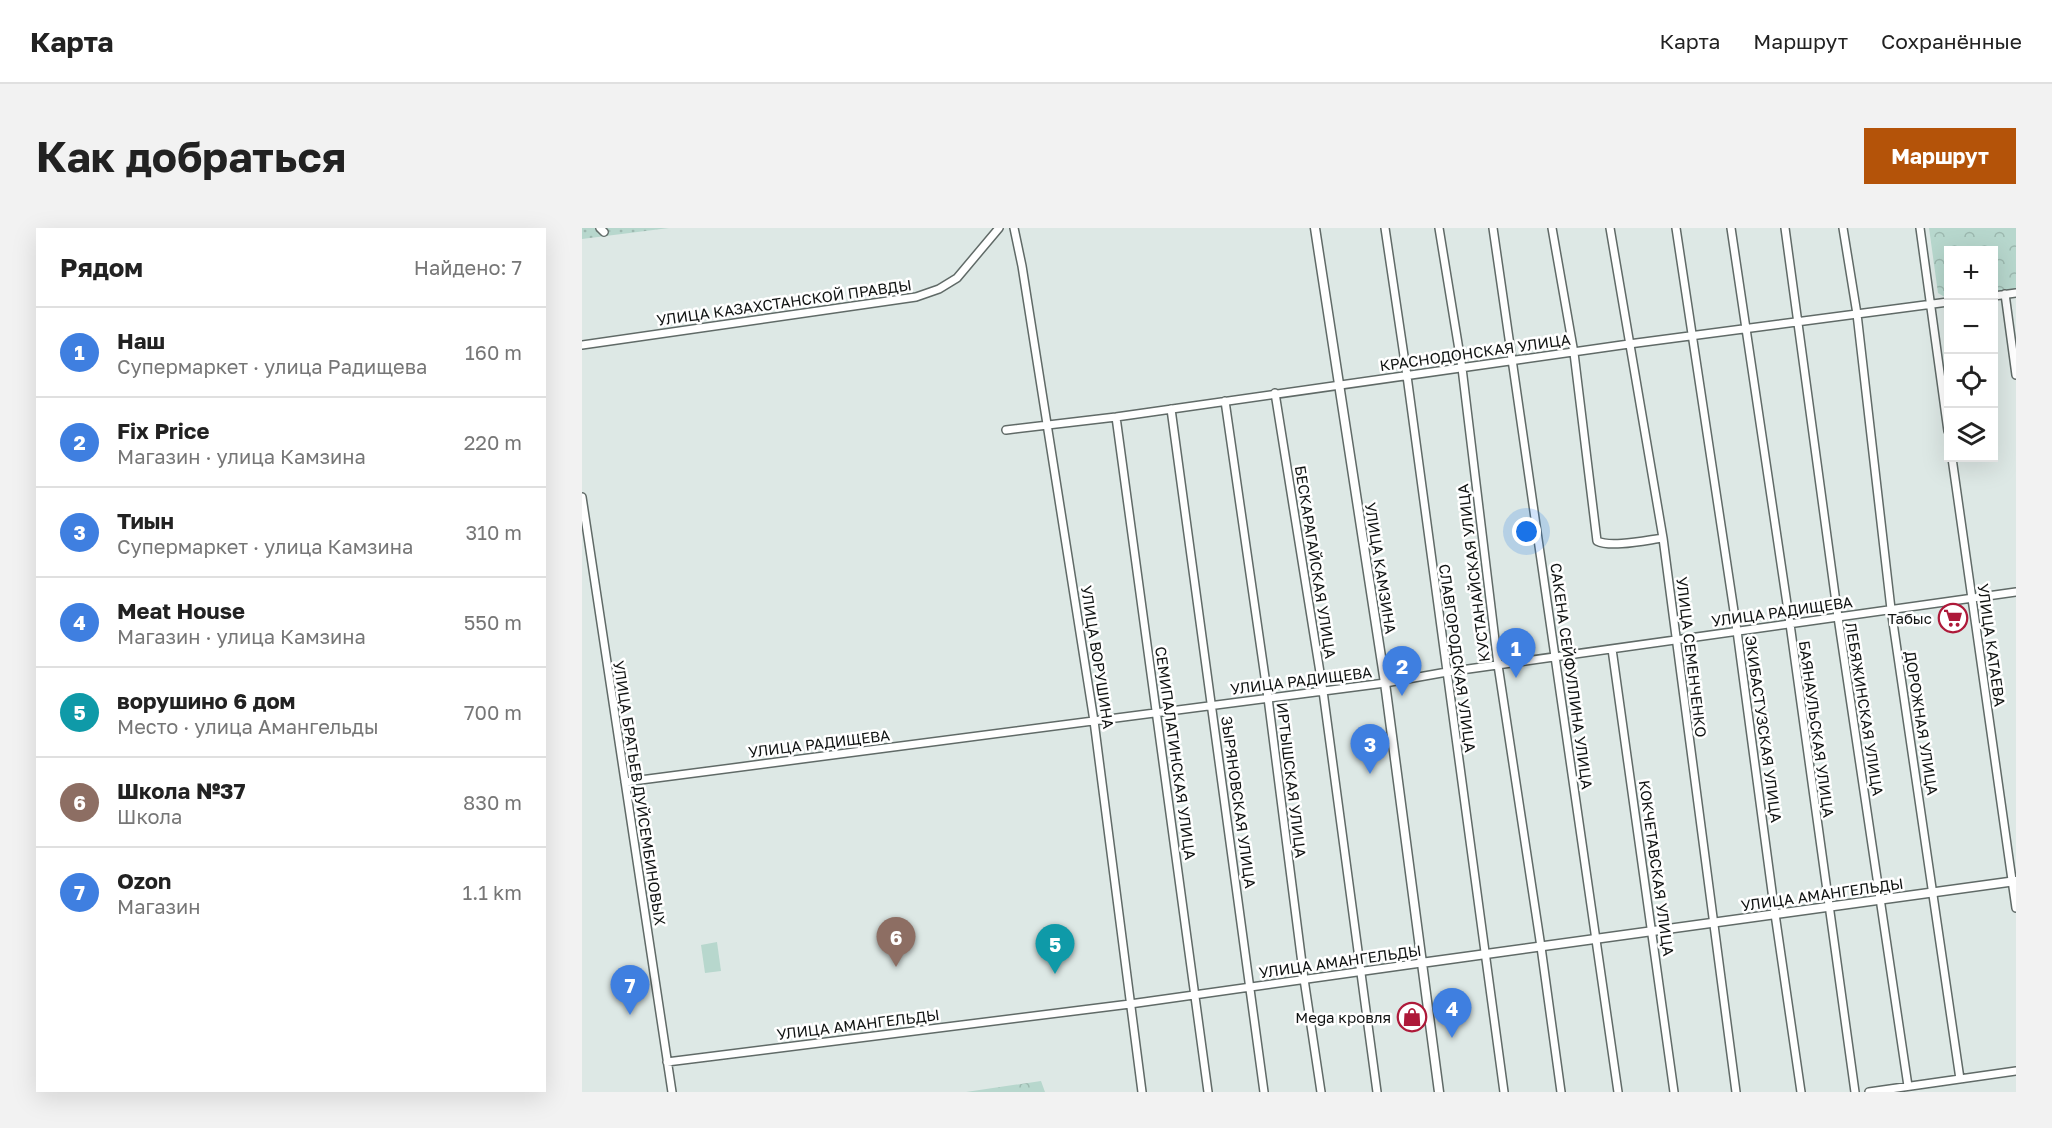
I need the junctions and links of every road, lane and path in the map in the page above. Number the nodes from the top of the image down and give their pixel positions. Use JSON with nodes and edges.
{"nodes":[{"id":1,"x":999,"y":228,"type":"edge"},
{"id":2,"x":1014,"y":228,"type":"edge"},
{"id":3,"x":1315,"y":228,"type":"edge"},
{"id":4,"x":1385,"y":228,"type":"edge"},
{"id":5,"x":1439,"y":228,"type":"edge"},
{"id":6,"x":1493,"y":228,"type":"edge"},
{"id":7,"x":1552,"y":228,"type":"edge"},
{"id":8,"x":1610,"y":228,"type":"edge"},
{"id":9,"x":1676,"y":228,"type":"edge"},
{"id":10,"x":1731,"y":228,"type":"edge"},
{"id":11,"x":1785,"y":228,"type":"edge"},
{"id":12,"x":1843,"y":228,"type":"edge"},
{"id":13,"x":1920,"y":228,"type":"edge"},
{"id":14,"x":2016,"y":293,"type":"edge"},
{"id":15,"x":2005,"y":294,"type":"junction"},
{"id":16,"x":1998,"y":295,"type":"edge"},
{"id":17,"x":1944,"y":302,"type":"edge"},
{"id":18,"x":1931,"y":304,"type":"junction"},
{"id":19,"x":1857,"y":314,"type":"junction"},
{"id":20,"x":1799,"y":321,"type":"junction"},
{"id":21,"x":1746,"y":328,"type":"junction"},
{"id":22,"x":1692,"y":336,"type":"junction"},
{"id":23,"x":1629,"y":344,"type":"junction"},
{"id":24,"x":582,"y":345,"type":"edge"},
{"id":25,"x":1574,"y":353,"type":"junction"},
{"id":26,"x":1512,"y":361,"type":"junction"},
{"id":27,"x":1462,"y":368,"type":"junction"},
{"id":28,"x":1407,"y":375,"type":"junction"},
{"id":29,"x":2016,"y":375,"type":"edge"},
{"id":30,"x":1340,"y":385,"type":"junction"},
{"id":31,"x":1275,"y":393,"type":"junction"},
{"id":32,"x":1225,"y":401,"type":"junction"},
{"id":33,"x":1945,"y":408,"type":"edge"},
{"id":34,"x":1172,"y":409,"type":"junction"},
{"id":35,"x":1116,"y":417,"type":"junction"},
{"id":36,"x":1047,"y":424,"type":"junction"},
{"id":37,"x":1006,"y":430,"type":"dead end"},
{"id":38,"x":1953,"y":462,"type":"edge"},
{"id":39,"x":582,"y":497,"type":"edge"},
{"id":40,"x":1663,"y":538,"type":"junction"},
{"id":41,"x":2016,"y":592,"type":"edge"},
{"id":42,"x":1971,"y":598,"type":"junction"},
{"id":43,"x":1891,"y":609,"type":"junction"},
{"id":44,"x":1838,"y":617,"type":"junction"},
{"id":45,"x":1790,"y":624,"type":"junction"},
{"id":46,"x":1737,"y":631,"type":"junction"},
{"id":47,"x":1676,"y":640,"type":"junction"},
{"id":48,"x":1612,"y":649,"type":"junction"},
{"id":49,"x":1556,"y":656,"type":"junction"},
{"id":50,"x":1498,"y":665,"type":"junction"},
{"id":51,"x":1447,"y":672,"type":"junction"},
{"id":52,"x":1385,"y":683,"type":"junction"},
{"id":53,"x":1323,"y":691,"type":"junction"},
{"id":54,"x":1268,"y":698,"type":"junction"},
{"id":55,"x":1212,"y":705,"type":"junction"},
{"id":56,"x":1157,"y":713,"type":"junction"},
{"id":57,"x":1094,"y":721,"type":"junction"},
{"id":58,"x":625,"y":782,"type":"junction"},
{"id":59,"x":2014,"y":881,"type":"edge"},
{"id":60,"x":1934,"y":892,"type":"junction"},
{"id":61,"x":1881,"y":900,"type":"junction"},
{"id":62,"x":1828,"y":907,"type":"junction"},
{"id":63,"x":2016,"y":908,"type":"edge"},
{"id":64,"x":1775,"y":914,"type":"junction"},
{"id":65,"x":1713,"y":922,"type":"junction"},
{"id":66,"x":1653,"y":931,"type":"junction"},
{"id":67,"x":1595,"y":939,"type":"junction"},
{"id":68,"x":1541,"y":947,"type":"junction"},
{"id":69,"x":1485,"y":953,"type":"junction"},
{"id":70,"x":1421,"y":963,"type":"junction"},
{"id":71,"x":1360,"y":971,"type":"junction"},
{"id":72,"x":1304,"y":979,"type":"junction"},
{"id":73,"x":1250,"y":987,"type":"junction"},
{"id":74,"x":1195,"y":995,"type":"junction"},
{"id":75,"x":1130,"y":1004,"type":"junction"},
{"id":76,"x":667,"y":1062,"type":"junction"},
{"id":77,"x":2016,"y":1071,"type":"edge"},
{"id":78,"x":1960,"y":1079,"type":"junction"},
{"id":79,"x":1908,"y":1086,"type":"junction"},
{"id":80,"x":672,"y":1092,"type":"edge"},
{"id":81,"x":1142,"y":1092,"type":"edge"},
{"id":82,"x":1208,"y":1092,"type":"edge"},
{"id":83,"x":1264,"y":1092,"type":"edge"},
{"id":84,"x":1322,"y":1092,"type":"edge"},
{"id":85,"x":1377,"y":1092,"type":"edge"},
{"id":86,"x":1439,"y":1092,"type":"edge"},
{"id":87,"x":1504,"y":1092,"type":"edge"},
{"id":88,"x":1561,"y":1092,"type":"edge"},
{"id":89,"x":1618,"y":1092,"type":"edge"},
{"id":90,"x":1674,"y":1092,"type":"edge"},
{"id":91,"x":1736,"y":1092,"type":"edge"},
{"id":92,"x":1801,"y":1092,"type":"edge"},
{"id":93,"x":1855,"y":1092,"type":"edge"},
{"id":94,"x":1869,"y":1092,"type":"edge"}],
"edges":[{"from":1,"to":24,"type":"street","name":"УЛИЦА КАЗАХСТАНСКОЙ ПРАВДЫ"},
{"from":2,"to":36,"type":"street","name":"УЛИЦА ВОРУШИНА"},
{"from":3,"to":30,"type":"main road","name":"УЛИЦА КАМЗИНА"},
{"from":4,"to":28,"type":"street","name":"СЛАВГОРОДСКАЯ УЛИЦА"},
{"from":5,"to":27,"type":"street","name":"КУСТАНАЙСКАЯ УЛИЦА"},
{"from":6,"to":26,"type":"street","name":"САКЕНА СЕЙФУЛЛИНА УЛИЦА"},
{"from":7,"to":25,"type":"street"},
{"from":8,"to":23,"type":"street","name":"УЛИЦА СЕМЕНЧЕНКО"},
{"from":9,"to":22,"type":"street","name":"ЭКИБАСТУЗСКАЯ УЛИЦА"},
{"from":10,"to":21,"type":"street","name":"БАЯНАУЛЬСКАЯ УЛИЦА"},
{"from":11,"to":20,"type":"street","name":"ЛЕБЯЖИНСКАЯ УЛИЦА"},
{"from":12,"to":19,"type":"street","name":"ДОРОЖНАЯ УЛИЦА"},
{"from":13,"to":18,"type":"street"},
{"from":14,"to":15,"type":"street"},
{"from":15,"to":16,"type":"street"},
{"from":15,"to":29,"type":"street"},
{"from":17,"to":18,"type":"street","name":"КРАСНОДОНСКАЯ УЛИЦА"},
{"from":18,"to":19,"type":"street","name":"КРАСНОДОНСКАЯ УЛИЦА"},
{"from":18,"to":33,"type":"street"},
{"from":19,"to":20,"type":"street","name":"КРАСНОДОНСКАЯ УЛИЦА"},
{"from":19,"to":43,"type":"street","name":"ДОРОЖНАЯ УЛИЦА"},
{"from":20,"to":21,"type":"street","name":"КРАСНОДОНСКАЯ УЛИЦА"},
{"from":20,"to":44,"type":"street","name":"ЛЕБЯЖИНСКАЯ УЛИЦА"},
{"from":21,"to":22,"type":"street","name":"КРАСНОДОНСКАЯ УЛИЦА"},
{"from":21,"to":45,"type":"street","name":"БАЯНАУЛЬСКАЯ УЛИЦА"},
{"from":22,"to":23,"type":"street","name":"КРАСНОДОНСКАЯ УЛИЦА"},
{"from":22,"to":46,"type":"street","name":"ЭКИБАСТУЗСКАЯ УЛИЦА"},
{"from":23,"to":25,"type":"street","name":"КРАСНОДОНСКАЯ УЛИЦА"},
{"from":23,"to":40,"type":"street","name":"УЛИЦА СЕМЕНЧЕНКО"},
{"from":25,"to":26,"type":"street","name":"КРАСНОДОНСКАЯ УЛИЦА"},
{"from":25,"to":40,"type":"street"},
{"from":26,"to":27,"type":"street","name":"КРАСНОДОНСКАЯ УЛИЦА"},
{"from":26,"to":49,"type":"street","name":"САКЕНА СЕЙФУЛЛИНА УЛИЦА"},
{"from":27,"to":28,"type":"street","name":"КРАСНОДОНСКАЯ УЛИЦА"},
{"from":27,"to":50,"type":"street","name":"КУСТАНАЙСКАЯ УЛИЦА"},
{"from":28,"to":30,"type":"street","name":"КРАСНОДОНСКАЯ УЛИЦА"},
{"from":28,"to":51,"type":"street","name":"СЛАВГОРОДСКАЯ УЛИЦА"},
{"from":30,"to":31,"type":"street","name":"КРАСНОДОНСКАЯ УЛИЦА"},
{"from":30,"to":52,"type":"main road","name":"УЛИЦА КАМЗИНА"},
{"from":31,"to":32,"type":"street","name":"КРАСНОДОНСКАЯ УЛИЦА"},
{"from":31,"to":53,"type":"street","name":"БЕСКАРАГАЙСКАЯ УЛИЦА"},
{"from":32,"to":34,"type":"street","name":"КРАСНОДОНСКАЯ УЛИЦА"},
{"from":32,"to":54,"type":"street","name":"ИРТЫШСКАЯ УЛИЦА"},
{"from":34,"to":35,"type":"street","name":"КРАСНОДОНСКАЯ УЛИЦА"},
{"from":34,"to":55,"type":"street","name":"ЗЫРЯНОВСКАЯ УЛИЦА"},
{"from":35,"to":36,"type":"street","name":"КРАСНОДОНСКАЯ УЛИЦА"},
{"from":35,"to":56,"type":"street","name":"СЕМИПАЛАТИНСКАЯ УЛИЦА"},
{"from":36,"to":37,"type":"street","name":"КРАСНОДОНСКАЯ УЛИЦА"},
{"from":36,"to":57,"type":"street","name":"УЛИЦА ВОРУШИНА"},
{"from":38,"to":42,"type":"street","name":"УЛИЦА КАТАЕВА"},
{"from":39,"to":58,"type":"street","name":"УЛИЦА БРАТЬЕВ ДУЙСЕМБИНОВЫХ"},
{"from":40,"to":47,"type":"street","name":"УЛИЦА СЕМЕНЧЕНКО"},
{"from":41,"to":42,"type":"street","name":"УЛИЦА РАДИЩЕВА"},
{"from":42,"to":43,"type":"street","name":"УЛИЦА РАДИЩЕВА"},
{"from":42,"to":59,"type":"street","name":"УЛИЦА КАТАЕВА"},
{"from":43,"to":44,"type":"street","name":"УЛИЦА РАДИЩЕВА"},
{"from":43,"to":60,"type":"street","name":"ДОРОЖНАЯ УЛИЦА"},
{"from":44,"to":45,"type":"street","name":"УЛИЦА РАДИЩЕВА"},
{"from":44,"to":61,"type":"street","name":"ЛЕБЯЖИНСКАЯ УЛИЦА"},
{"from":45,"to":46,"type":"street","name":"УЛИЦА РАДИЩЕВА"},
{"from":45,"to":62,"type":"street","name":"БАЯНАУЛЬСКАЯ УЛИЦА"},
{"from":46,"to":47,"type":"street","name":"УЛИЦА РАДИЩЕВА"},
{"from":46,"to":64,"type":"street","name":"ЭКИБАСТУЗСКАЯ УЛИЦА"},
{"from":47,"to":48,"type":"street","name":"УЛИЦА РАДИЩЕВА"},
{"from":47,"to":65,"type":"street","name":"УЛИЦА СЕМЕНЧЕНКО"},
{"from":48,"to":49,"type":"street","name":"УЛИЦА РАДИЩЕВА"},
{"from":48,"to":66,"type":"street","name":"КОКЧЕТАВСКАЯ УЛИЦА"},
{"from":49,"to":50,"type":"street","name":"УЛИЦА РАДИЩЕВА"},
{"from":49,"to":67,"type":"street","name":"САКЕНА СЕЙФУЛЛИНА УЛИЦА"},
{"from":50,"to":51,"type":"street","name":"УЛИЦА РАДИЩЕВА"},
{"from":50,"to":68,"type":"street","name":"КУСТАНАЙСКАЯ УЛИЦА"},
{"from":51,"to":52,"type":"street","name":"УЛИЦА РАДИЩЕВА"},
{"from":51,"to":69,"type":"street","name":"СЛАВГОРОДСКАЯ УЛИЦА"},
{"from":52,"to":53,"type":"street","name":"УЛИЦА РАДИЩЕВА"},
{"from":52,"to":70,"type":"main road","name":"УЛИЦА КАМЗИНА"},
{"from":53,"to":54,"type":"street","name":"УЛИЦА РАДИЩЕВА"},
{"from":53,"to":71,"type":"street","name":"БЕСКАРАГАЙСКАЯ УЛИЦА"},
{"from":54,"to":55,"type":"street","name":"УЛИЦА РАДИЩЕВА"},
{"from":54,"to":72,"type":"street","name":"ИРТЫШСКАЯ УЛИЦА"},
{"from":55,"to":56,"type":"street","name":"УЛИЦА РАДИЩЕВА"},
{"from":55,"to":73,"type":"street","name":"ЗЫРЯНОВСКАЯ УЛИЦА"},
{"from":56,"to":57,"type":"street","name":"УЛИЦА РАДИЩЕВА"},
{"from":56,"to":74,"type":"street","name":"СЕМИПАЛАТИНСКАЯ УЛИЦА"},
{"from":57,"to":58,"type":"street","name":"УЛИЦА РАДИЩЕВА"},
{"from":57,"to":75,"type":"street","name":"УЛИЦА ВОРУШИНА"},
{"from":58,"to":76,"type":"street","name":"УЛИЦА БРАТЬЕВ ДУЙСЕМБИНОВЫХ"},
{"from":59,"to":60,"type":"main road","name":"УЛИЦА АМАНГЕЛЬДЫ"},
{"from":59,"to":63,"type":"street","name":"УЛИЦА КАТАЕВА"},
{"from":60,"to":61,"type":"main road","name":"УЛИЦА АМАНГЕЛЬДЫ"},
{"from":60,"to":78,"type":"street","name":"ДОРОЖНАЯ УЛИЦА"},
{"from":61,"to":62,"type":"main road","name":"УЛИЦА АМАНГЕЛЬДЫ"},
{"from":61,"to":79,"type":"street","name":"ЛЕБЯЖИНСКАЯ УЛИЦА"},
{"from":62,"to":64,"type":"main road","name":"УЛИЦА АМАНГЕЛЬДЫ"},
{"from":62,"to":93,"type":"street","name":"БАЯНАУЛЬСКАЯ УЛИЦА"},
{"from":64,"to":65,"type":"main road","name":"УЛИЦА АМАНГЕЛЬДЫ"},
{"from":64,"to":92,"type":"street","name":"ЭКИБАСТУЗСКАЯ УЛИЦА"},
{"from":65,"to":66,"type":"main road","name":"УЛИЦА АМАНГЕЛЬДЫ"},
{"from":65,"to":91,"type":"street","name":"УЛИЦА СЕМЕНЧЕНКО"},
{"from":66,"to":67,"type":"main road","name":"УЛИЦА АМАНГЕЛЬДЫ"},
{"from":66,"to":90,"type":"street","name":"КОКЧЕТАВСКАЯ УЛИЦА"},
{"from":67,"to":68,"type":"main road","name":"УЛИЦА АМАНГЕЛЬДЫ"},
{"from":67,"to":89,"type":"street","name":"САКЕНА СЕЙФУЛЛИНА УЛИЦА"},
{"from":68,"to":69,"type":"main road","name":"УЛИЦА АМАНГЕЛЬДЫ"},
{"from":68,"to":88,"type":"street","name":"КУСТАНАЙСКАЯ УЛИЦА"},
{"from":69,"to":70,"type":"main road","name":"УЛИЦА АМАНГЕЛЬДЫ"},
{"from":69,"to":87,"type":"street","name":"СЛАВГОРОДСКАЯ УЛИЦА"},
{"from":70,"to":71,"type":"street","name":"УЛИЦА АМАНГЕЛЬДЫ"},
{"from":70,"to":86,"type":"main road","name":"УЛИЦА КАМЗИНА"},
{"from":71,"to":72,"type":"street","name":"УЛИЦА АМАНГЕЛЬДЫ"},
{"from":71,"to":85,"type":"street","name":"БЕСКАРАГАЙСКАЯ УЛИЦА"},
{"from":72,"to":73,"type":"street","name":"УЛИЦА АМАНГЕЛЬДЫ"},
{"from":72,"to":84,"type":"street","name":"ИРТЫШСКАЯ УЛИЦА"},
{"from":73,"to":74,"type":"street","name":"УЛИЦА АМАНГЕЛЬДЫ"},
{"from":73,"to":83,"type":"street","name":"ЗЫРЯНОВСКАЯ УЛИЦА"},
{"from":74,"to":75,"type":"street","name":"УЛИЦА АМАНГЕЛЬДЫ"},
{"from":74,"to":82,"type":"street","name":"СЕМИПАЛАТИНСКАЯ УЛИЦА"},
{"from":75,"to":76,"type":"street","name":"УЛИЦА АМАНГЕЛЬДЫ"},
{"from":75,"to":81,"type":"street","name":"УЛИЦА ВОРУШИНА"},
{"from":76,"to":80,"type":"street","name":"УЛИЦА БРАТЬЕВ ДУЙСЕМБИНОВЫХ"},
{"from":77,"to":78,"type":"street"},
{"from":78,"to":79,"type":"street"},
{"from":79,"to":94,"type":"street"}]}
